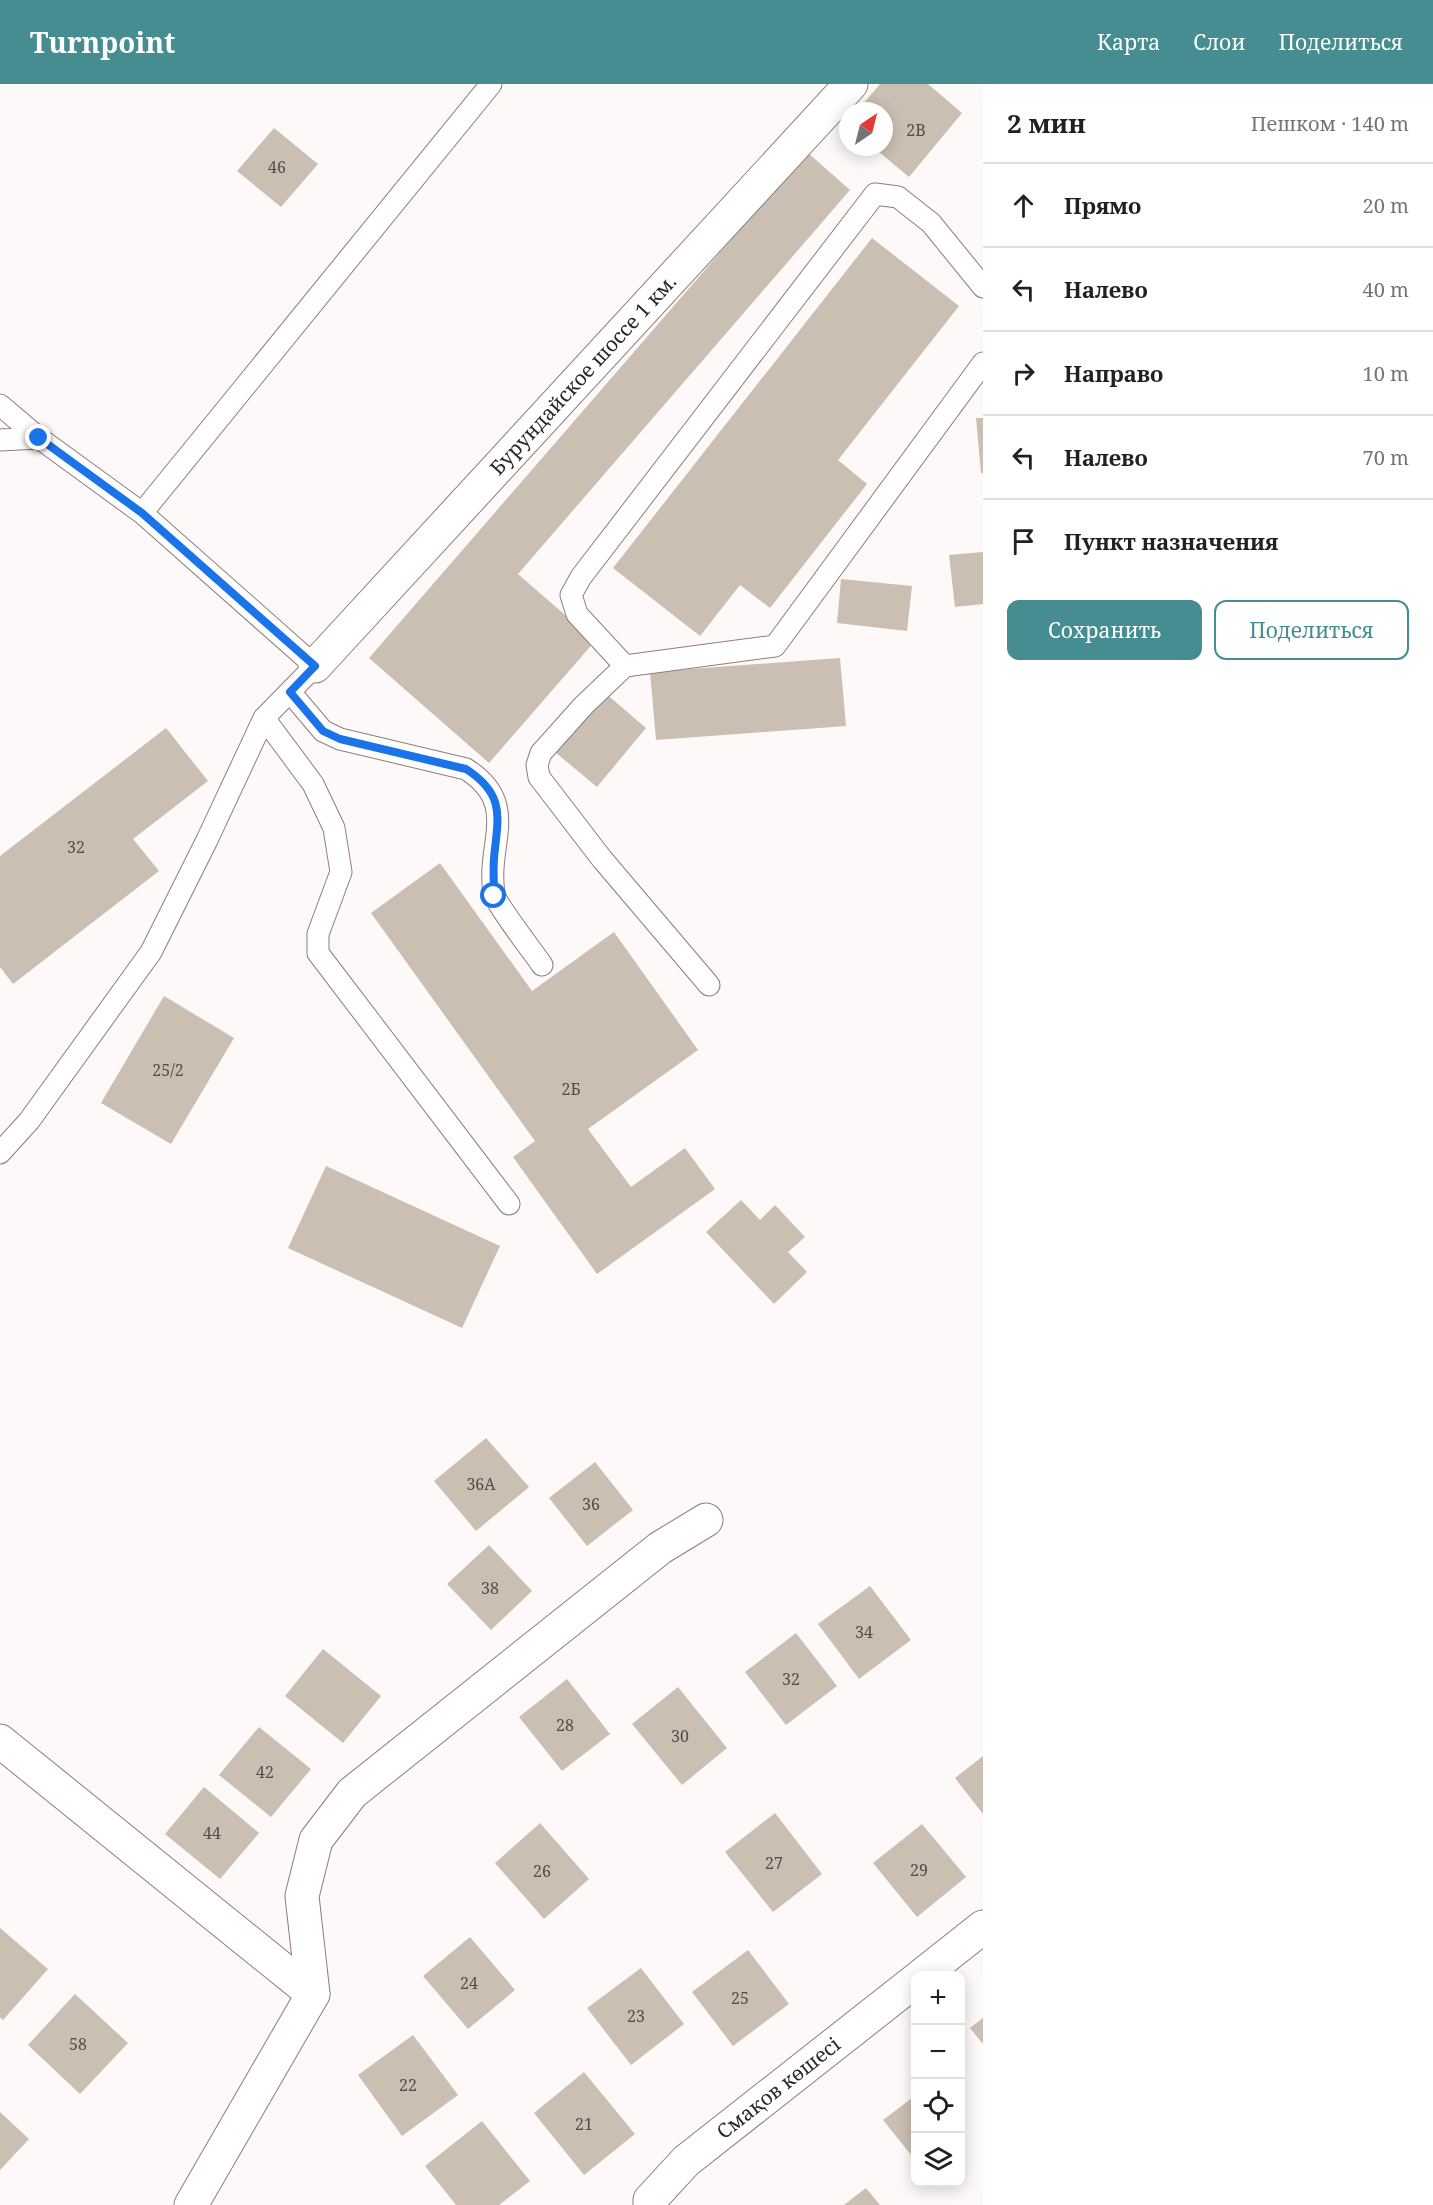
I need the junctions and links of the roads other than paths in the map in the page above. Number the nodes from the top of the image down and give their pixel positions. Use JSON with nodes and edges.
{"nodes":[{"id":1,"x":491,"y":84,"type":"edge"},
{"id":2,"x":851,"y":84,"type":"edge"},
{"id":3,"x":983,"y":287,"type":"edge"},
{"id":4,"x":983,"y":363,"type":"edge"},
{"id":5,"x":0,"y":405,"type":"edge"},
{"id":6,"x":39,"y":438,"type":"junction"},
{"id":7,"x":0,"y":440,"type":"edge"},
{"id":8,"x":142,"y":513,"type":"junction"},
{"id":9,"x":315,"y":666,"type":"junction"},
{"id":10,"x":625,"y":666,"type":"junction"},
{"id":11,"x":290,"y":692,"type":"junction"},
{"id":12,"x":264,"y":718,"type":"junction"},
{"id":13,"x":542,"y":965,"type":"dead end"},
{"id":14,"x":709,"y":985,"type":"dead end"},
{"id":15,"x":0,"y":1153,"type":"edge"},
{"id":16,"x":509,"y":1204,"type":"dead end"},
{"id":17,"x":706,"y":1520,"type":"dead end"},
{"id":18,"x":0,"y":1741,"type":"edge"},
{"id":19,"x":983,"y":1927,"type":"edge"},
{"id":20,"x":927,"y":1971,"type":"edge"},
{"id":21,"x":911,"y":1983,"type":"edge"},
{"id":22,"x":313,"y":1994,"type":"junction"},
{"id":23,"x":191,"y":2205,"type":"edge"},
{"id":24,"x":650,"y":2205,"type":"edge"}],
"edges":[{"from":1,"to":8,"type":"lane"},
{"from":2,"to":9,"type":"street","name":"Бурундайское шоссе 1 км."},
{"from":3,"to":10,"type":"lane"},
{"from":4,"to":10,"type":"lane"},
{"from":5,"to":6,"type":"lane"},
{"from":6,"to":7,"type":"lane"},
{"from":6,"to":8,"type":"lane"},
{"from":8,"to":9,"type":"lane"},
{"from":9,"to":11,"type":"lane"},
{"from":10,"to":14,"type":"lane"},
{"from":11,"to":12,"type":"lane"},
{"from":11,"to":13,"type":"lane"},
{"from":12,"to":15,"type":"lane"},
{"from":12,"to":16,"type":"lane"},
{"from":17,"to":22,"type":"street"},
{"from":18,"to":22,"type":"street"},
{"from":19,"to":20,"type":"street"},
{"from":21,"to":24,"type":"street","name":"Смақов көшесі"},
{"from":22,"to":23,"type":"street"}]}
